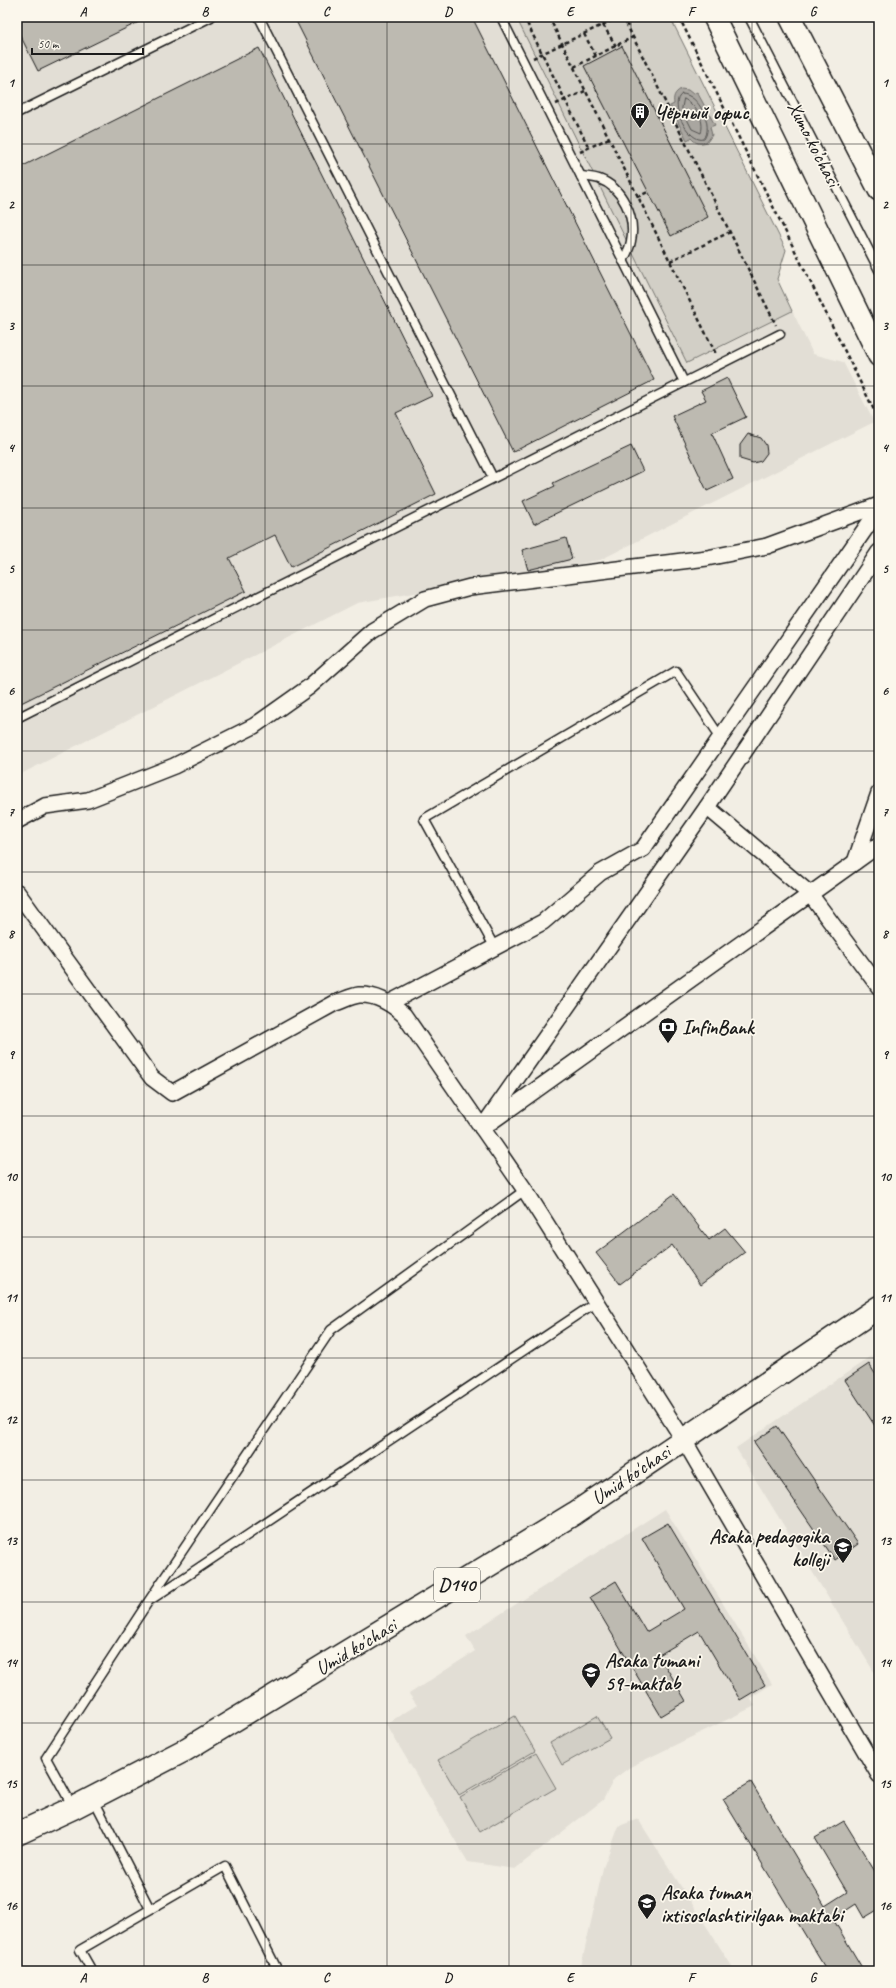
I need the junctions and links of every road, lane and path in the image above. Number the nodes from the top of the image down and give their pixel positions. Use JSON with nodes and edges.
{"nodes":[{"id":1,"x":211,"y":17,"type":"edge"},
{"id":2,"x":259,"y":17,"type":"edge"},
{"id":3,"x":501,"y":17,"type":"edge"},
{"id":4,"x":524,"y":17,"type":"edge"},
{"id":5,"x":549,"y":17,"type":"edge"},
{"id":6,"x":619,"y":17,"type":"edge"},
{"id":7,"x":623,"y":17,"type":"edge"},
{"id":8,"x":679,"y":17,"type":"edge"},
{"id":9,"x":714,"y":17,"type":"edge"},
{"id":10,"x":749,"y":17,"type":"edge"},
{"id":11,"x":790,"y":17,"type":"edge"},
{"id":12,"x":603,"y":25,"type":"junction"},
{"id":13,"x":584,"y":34,"type":"junction"},
{"id":14,"x":633,"y":37,"type":"junction"},
{"id":15,"x":562,"y":44,"type":"junction"},
{"id":16,"x":616,"y":46,"type":"junction"},
{"id":17,"x":543,"y":54,"type":"junction"},
{"id":18,"x":596,"y":56,"type":"junction"},
{"id":19,"x":523,"y":62,"type":"junction"},
{"id":20,"x":574,"y":67,"type":"junction"},
{"id":21,"x":586,"y":91,"type":"junction"},
{"id":22,"x":565,"y":100,"type":"junction"},
{"id":23,"x":547,"y":109,"type":"junction"},
{"id":24,"x":17,"y":113,"type":"edge"},
{"id":25,"x":609,"y":138,"type":"junction"},
{"id":26,"x":589,"y":148,"type":"junction"},
{"id":27,"x":571,"y":157,"type":"junction"},
{"id":28,"x":581,"y":176,"type":"junction"},
{"id":29,"x":879,"y":190,"type":"edge"},
{"id":30,"x":648,"y":192,"type":"dead end"},
{"id":31,"x":638,"y":196,"type":"junction"},
{"id":32,"x":626,"y":202,"type":"junction"},
{"id":33,"x":730,"y":232,"type":"junction"},
{"id":34,"x":623,"y":261,"type":"junction"},
{"id":35,"x":670,"y":261,"type":"junction"},
{"id":36,"x":879,"y":270,"type":"edge"},
{"id":37,"x":780,"y":334,"type":"joint"},
{"id":38,"x":879,"y":356,"type":"edge"},
{"id":39,"x":721,"y":364,"type":"junction"},
{"id":40,"x":684,"y":382,"type":"junction"},
{"id":41,"x":879,"y":420,"type":"edge"},
{"id":42,"x":493,"y":478,"type":"junction"},
{"id":43,"x":879,"y":504,"type":"edge"},
{"id":44,"x":879,"y":509,"type":"edge"},
{"id":45,"x":879,"y":552,"type":"edge"},
{"id":46,"x":17,"y":718,"type":"edge"},
{"id":47,"x":721,"y":738,"type":"junction"},
{"id":48,"x":879,"y":793,"type":"edge"},
{"id":49,"x":707,"y":807,"type":"junction"},
{"id":50,"x":17,"y":821,"type":"edge"},
{"id":51,"x":879,"y":845,"type":"edge"},
{"id":52,"x":855,"y":862,"type":"junction"},
{"id":53,"x":17,"y":892,"type":"edge"},
{"id":54,"x":810,"y":894,"type":"junction"},
{"id":55,"x":496,"y":948,"type":"junction"},
{"id":56,"x":879,"y":987,"type":"edge"},
{"id":57,"x":389,"y":1003,"type":"junction"},
{"id":58,"x":482,"y":1128,"type":"junction"},
{"id":59,"x":525,"y":1190,"type":"junction"},
{"id":60,"x":595,"y":1303,"type":"junction"},
{"id":61,"x":879,"y":1307,"type":"edge"},
{"id":62,"x":684,"y":1440,"type":"junction"},
{"id":63,"x":148,"y":1602,"type":"junction"},
{"id":64,"x":879,"y":1776,"type":"edge"},
{"id":65,"x":93,"y":1798,"type":"junction"},
{"id":66,"x":73,"y":1808,"type":"junction"},
{"id":67,"x":17,"y":1834,"type":"edge"},
{"id":68,"x":150,"y":1909,"type":"junction"},
{"id":69,"x":92,"y":1971,"type":"edge"},
{"id":70,"x":278,"y":1971,"type":"edge"}],
"edges":[{"from":1,"to":24,"type":"lane"},
{"from":2,"to":42,"type":"lane"},
{"from":3,"to":19,"type":"lane"},
{"from":4,"to":17,"type":"path"},
{"from":5,"to":15,"type":"path"},
{"from":6,"to":12,"type":"path"},
{"from":7,"to":14,"type":"path"},
{"from":8,"to":41,"type":"path"},
{"from":9,"to":38,"type":"main road"},
{"from":10,"to":36,"type":"lane","name":"Xumo ko’chasi"},
{"from":11,"to":29,"type":"main road","name":"Xumo ko’chasi"},
{"from":12,"to":13,"type":"path"},
{"from":12,"to":16,"type":"path"},
{"from":13,"to":15,"type":"path"},
{"from":13,"to":18,"type":"path"},
{"from":14,"to":16,"type":"path"},
{"from":14,"to":33,"type":"path"},
{"from":15,"to":17,"type":"path"},
{"from":15,"to":20,"type":"path"},
{"from":16,"to":18,"type":"path"},
{"from":17,"to":19,"type":"path"},
{"from":17,"to":22,"type":"path"},
{"from":18,"to":20,"type":"path"},
{"from":19,"to":23,"type":"lane"},
{"from":20,"to":21,"type":"path"},
{"from":21,"to":22,"type":"path"},
{"from":21,"to":25,"type":"path"},
{"from":22,"to":23,"type":"path"},
{"from":22,"to":26,"type":"path"},
{"from":23,"to":27,"type":"lane"},
{"from":25,"to":26,"type":"path"},
{"from":25,"to":31,"type":"path"},
{"from":26,"to":27,"type":"path"},
{"from":27,"to":28,"type":"lane"},
{"from":28,"to":32,"type":"lane"},
{"from":28,"to":34,"type":"lane"},
{"from":30,"to":31,"type":"path"},
{"from":31,"to":32,"type":"path"},
{"from":31,"to":35,"type":"path"},
{"from":32,"to":34,"type":"lane"},
{"from":33,"to":35,"type":"path"},
{"from":33,"to":37,"type":"path"},
{"from":34,"to":40,"type":"lane"},
{"from":35,"to":39,"type":"path"},
{"from":37,"to":39,"type":"lane"},
{"from":39,"to":40,"type":"lane"},
{"from":40,"to":42,"type":"lane"},
{"from":42,"to":46,"type":"lane"},
{"from":43,"to":50,"type":"street"},
{"from":44,"to":47,"type":"street"},
{"from":45,"to":49,"type":"street"},
{"from":47,"to":55,"type":"street"},
{"from":47,"to":55,"type":"lane"},
{"from":48,"to":52,"type":"street"},
{"from":49,"to":54,"type":"street"},
{"from":49,"to":58,"type":"street"},
{"from":51,"to":52,"type":"street"},
{"from":52,"to":54,"type":"street"},
{"from":53,"to":57,"type":"street"},
{"from":54,"to":56,"type":"street"},
{"from":54,"to":58,"type":"street"},
{"from":55,"to":57,"type":"street"},
{"from":57,"to":58,"type":"street"},
{"from":58,"to":59,"type":"street"},
{"from":59,"to":60,"type":"street"},
{"from":59,"to":63,"type":"lane"},
{"from":60,"to":62,"type":"street"},
{"from":60,"to":63,"type":"lane"},
{"from":61,"to":62,"type":"main road","name":"Umid ko'chasi","number":"D140"},
{"from":62,"to":64,"type":"street","name":"Umid ko'chasi"},
{"from":62,"to":65,"type":"main road","name":"Umid ko'chasi","number":"D140"},
{"from":63,"to":66,"type":"lane"},
{"from":65,"to":66,"type":"main road","name":"Umid ko'chasi","number":"D140"},
{"from":65,"to":68,"type":"lane"},
{"from":66,"to":67,"type":"main road","name":"Umid ko'chasi","number":"D140"},
{"from":68,"to":69,"type":"lane"},
{"from":68,"to":70,"type":"lane"}]}
